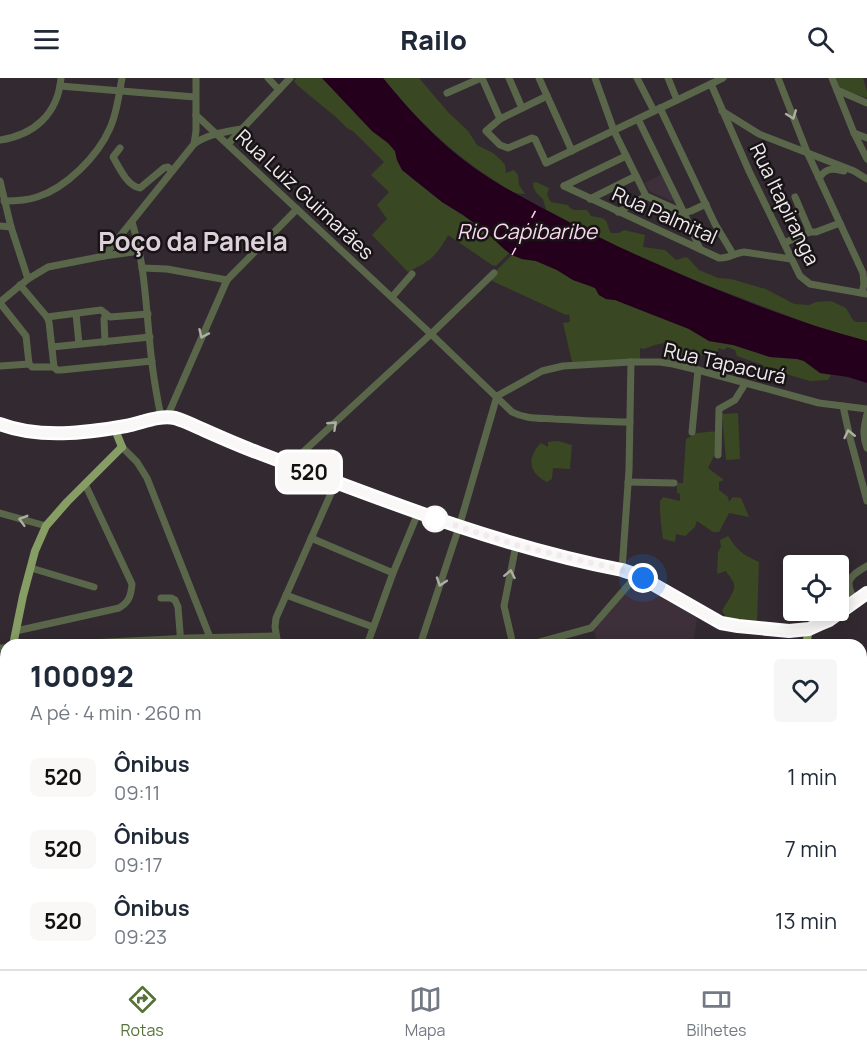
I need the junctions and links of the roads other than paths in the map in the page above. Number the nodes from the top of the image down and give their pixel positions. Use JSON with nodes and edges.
{"nodes":[{"id":1,"x":122,"y":78,"type":"edge"},
{"id":2,"x":196,"y":78,"type":"edge"},
{"id":3,"x":268,"y":78,"type":"edge"},
{"id":4,"x":290,"y":78,"type":"edge"},
{"id":5,"x":482,"y":78,"type":"edge"},
{"id":6,"x":509,"y":78,"type":"edge"},
{"id":7,"x":539,"y":78,"type":"edge"},
{"id":8,"x":595,"y":78,"type":"edge"},
{"id":9,"x":637,"y":78,"type":"edge"},
{"id":10,"x":668,"y":78,"type":"edge"},
{"id":11,"x":701,"y":78,"type":"edge"},
{"id":12,"x":723,"y":78,"type":"edge"},
{"id":13,"x":778,"y":78,"type":"edge"},
{"id":14,"x":832,"y":78,"type":"edge"},
{"id":15,"x":60,"y":82,"type":"edge"},
{"id":16,"x":707,"y":86,"type":"junction"},
{"id":17,"x":120,"y":90,"type":"junction"},
{"id":18,"x":279,"y":90,"type":"junction"},
{"id":19,"x":837,"y":90,"type":"junction"},
{"id":20,"x":447,"y":93,"type":"dead end"},
{"id":21,"x":547,"y":96,"type":"junction"},
{"id":22,"x":195,"y":97,"type":"junction"},
{"id":23,"x":677,"y":100,"type":"junction"},
{"id":24,"x":867,"y":103,"type":"edge"},
{"id":25,"x":522,"y":108,"type":"junction"},
{"id":26,"x":657,"y":110,"type":"junction"},
{"id":27,"x":722,"y":111,"type":"junction"},
{"id":28,"x":196,"y":115,"type":"junction"},
{"id":29,"x":500,"y":119,"type":"junction"},
{"id":30,"x":638,"y":119,"type":"junction"},
{"id":31,"x":242,"y":129,"type":"junction"},
{"id":32,"x":614,"y":130,"type":"junction"},
{"id":33,"x":854,"y":133,"type":"junction"},
{"id":34,"x":216,"y":134,"type":"junction"},
{"id":35,"x":867,"y":138,"type":"edge"},
{"id":36,"x":0,"y":140,"type":"edge"},
{"id":37,"x":194,"y":144,"type":"junction"},
{"id":38,"x":228,"y":144,"type":"junction"},
{"id":39,"x":120,"y":148,"type":"dead end"},
{"id":40,"x":572,"y":151,"type":"junction"},
{"id":41,"x":807,"y":152,"type":"junction"},
{"id":42,"x":626,"y":156,"type":"junction"},
{"id":43,"x":867,"y":159,"type":"edge"},
{"id":44,"x":172,"y":171,"type":"junction"},
{"id":45,"x":636,"y":176,"type":"junction"},
{"id":46,"x":819,"y":178,"type":"junction"},
{"id":47,"x":866,"y":180,"type":"edge"},
{"id":48,"x":0,"y":181,"type":"edge"},
{"id":49,"x":646,"y":196,"type":"junction"},
{"id":50,"x":795,"y":197,"type":"dead end"},
{"id":51,"x":590,"y":199,"type":"junction"},
{"id":52,"x":4,"y":201,"type":"junction"},
{"id":53,"x":706,"y":204,"type":"junction"},
{"id":54,"x":297,"y":209,"type":"junction"},
{"id":55,"x":618,"y":212,"type":"junction"},
{"id":56,"x":684,"y":213,"type":"junction"},
{"id":57,"x":132,"y":222,"type":"junction"},
{"id":58,"x":840,"y":223,"type":"junction"},
{"id":59,"x":0,"y":226,"type":"edge"},
{"id":60,"x":11,"y":227,"type":"junction"},
{"id":61,"x":810,"y":232,"type":"junction"},
{"id":62,"x":784,"y":243,"type":"junction"},
{"id":63,"x":700,"y":249,"type":"junction"},
{"id":64,"x":140,"y":251,"type":"junction"},
{"id":65,"x":733,"y":254,"type":"junction"},
{"id":66,"x":104,"y":256,"type":"junction"},
{"id":67,"x":791,"y":259,"type":"junction"},
{"id":68,"x":142,"y":268,"type":"junction"},
{"id":69,"x":494,"y":273,"type":"dead end"},
{"id":70,"x":412,"y":274,"type":"dead end"},
{"id":71,"x":28,"y":279,"type":"junction"},
{"id":72,"x":227,"y":280,"type":"junction"},
{"id":73,"x":20,"y":285,"type":"junction"},
{"id":74,"x":864,"y":293,"type":"edge"},
{"id":75,"x":392,"y":297,"type":"junction"},
{"id":76,"x":0,"y":302,"type":"edge"},
{"id":77,"x":76,"y":314,"type":"junction"},
{"id":78,"x":105,"y":314,"type":"junction"},
{"id":79,"x":148,"y":314,"type":"junction"},
{"id":80,"x":47,"y":317,"type":"junction"},
{"id":81,"x":431,"y":334,"type":"junction"},
{"id":82,"x":150,"y":337,"type":"junction"},
{"id":83,"x":105,"y":342,"type":"junction"},
{"id":84,"x":79,"y":344,"type":"junction"},
{"id":85,"x":52,"y":347,"type":"junction"},
{"id":86,"x":152,"y":361,"type":"junction"},
{"id":87,"x":631,"y":362,"type":"junction"},
{"id":88,"x":29,"y":364,"type":"junction"},
{"id":89,"x":0,"y":366,"type":"edge"},
{"id":90,"x":54,"y":367,"type":"junction"},
{"id":91,"x":699,"y":370,"type":"junction"},
{"id":92,"x":745,"y":384,"type":"junction"},
{"id":93,"x":497,"y":396,"type":"junction"},
{"id":94,"x":843,"y":406,"type":"junction"},
{"id":95,"x":867,"y":411,"type":"edge"},
{"id":96,"x":164,"y":417,"type":"junction"},
{"id":97,"x":630,"y":422,"type":"junction"},
{"id":98,"x":0,"y":424,"type":"edge"},
{"id":99,"x":124,"y":426,"type":"junction"},
{"id":100,"x":114,"y":427,"type":"junction"},
{"id":101,"x":692,"y":432,"type":"dead end"},
{"id":102,"x":122,"y":447,"type":"junction"},
{"id":103,"x":867,"y":448,"type":"edge"},
{"id":104,"x":718,"y":455,"type":"dead end"},
{"id":105,"x":290,"y":464,"type":"junction"},
{"id":106,"x":336,"y":482,"type":"junction"},
{"id":107,"x":628,"y":482,"type":"junction"},
{"id":108,"x":674,"y":483,"type":"dead end"},
{"id":109,"x":85,"y":484,"type":"junction"},
{"id":110,"x":867,"y":501,"type":"edge"},
{"id":111,"x":0,"y":513,"type":"edge"},
{"id":112,"x":418,"y":513,"type":"junction"},
{"id":113,"x":46,"y":526,"type":"junction"},
{"id":114,"x":459,"y":527,"type":"junction"},
{"id":115,"x":311,"y":538,"type":"junction"},
{"id":116,"x":516,"y":545,"type":"junction"},
{"id":117,"x":867,"y":566,"type":"edge"},
{"id":118,"x":31,"y":568,"type":"junction"},
{"id":119,"x":622,"y":570,"type":"junction"},
{"id":120,"x":393,"y":573,"type":"junction"},
{"id":121,"x":637,"y":575,"type":"junction"},
{"id":122,"x":94,"y":587,"type":"dead end"},
{"id":123,"x":867,"y":592,"type":"edge"},
{"id":124,"x":286,"y":595,"type":"junction"},
{"id":125,"x":160,"y":598,"type":"dead end"},
{"id":126,"x":855,"y":602,"type":"junction"},
{"id":127,"x":374,"y":627,"type":"junction"},
{"id":128,"x":809,"y":629,"type":"junction"},
{"id":129,"x":16,"y":630,"type":"junction"},
{"id":130,"x":276,"y":636,"type":"junction"},
{"id":131,"x":14,"y":639,"type":"edge"},
{"id":132,"x":181,"y":639,"type":"edge"},
{"id":133,"x":211,"y":639,"type":"edge"},
{"id":134,"x":244,"y":639,"type":"edge"},
{"id":135,"x":277,"y":639,"type":"edge"},
{"id":136,"x":369,"y":639,"type":"edge"},
{"id":137,"x":422,"y":639,"type":"edge"},
{"id":138,"x":512,"y":639,"type":"edge"},
{"id":139,"x":551,"y":639,"type":"edge"},
{"id":140,"x":807,"y":639,"type":"edge"}],
"edges":[{"from":1,"to":17,"type":"street"},
{"from":2,"to":22,"type":"street"},
{"from":3,"to":18,"type":"street"},
{"from":4,"to":18,"type":"street"},
{"from":5,"to":20,"type":"street"},
{"from":5,"to":29,"type":"street"},
{"from":6,"to":25,"type":"street"},
{"from":7,"to":21,"type":"street"},
{"from":8,"to":32,"type":"street"},
{"from":9,"to":26,"type":"street"},
{"from":10,"to":23,"type":"street"},
{"from":11,"to":16,"type":"street","name":"Rua Itapiranga"},
{"from":12,"to":16,"type":"street"},
{"from":13,"to":41,"type":"street","one_way":true},
{"from":14,"to":19,"type":"street"},
{"from":15,"to":17,"type":"street"},
{"from":15,"to":36,"type":"street"},
{"from":16,"to":23,"type":"street"},
{"from":16,"to":27,"type":"street","name":"Rua Itapiranga"},
{"from":17,"to":22,"type":"street"},
{"from":17,"to":52,"type":"street"},
{"from":18,"to":31,"type":"street"},
{"from":19,"to":24,"type":"street"},
{"from":19,"to":33,"type":"street"},
{"from":21,"to":25,"type":"street"},
{"from":21,"to":40,"type":"street"},
{"from":22,"to":28,"type":"street"},
{"from":23,"to":26,"type":"street"},
{"from":25,"to":29,"type":"street"},
{"from":26,"to":30,"type":"street"},
{"from":26,"to":53,"type":"street"},
{"from":27,"to":41,"type":"street"},
{"from":27,"to":62,"type":"street","name":"Rua Itapiranga"},
{"from":28,"to":34,"type":"street","name":"Rua Luiz Guimarães"},
{"from":28,"to":37,"type":"street"},
{"from":29,"to":40,"type":"street"},
{"from":30,"to":32,"type":"street"},
{"from":30,"to":56,"type":"street"},
{"from":31,"to":34,"type":"street"},
{"from":31,"to":38,"type":"street"},
{"from":32,"to":40,"type":"street"},
{"from":32,"to":42,"type":"street"},
{"from":33,"to":35,"type":"street"},
{"from":33,"to":43,"type":"street"},
{"from":34,"to":37,"type":"street"},
{"from":34,"to":38,"type":"street","name":"Rua Luiz Guimarães"},
{"from":37,"to":44,"type":"street"},
{"from":38,"to":54,"type":"street","name":"Rua Luiz Guimarães"},
{"from":39,"to":44,"type":"street"},
{"from":41,"to":46,"type":"street"},
{"from":41,"to":47,"type":"street"},
{"from":42,"to":45,"type":"street"},
{"from":42,"to":51,"type":"street","name":"Rua Palmital"},
{"from":44,"to":57,"type":"street"},
{"from":45,"to":49,"type":"street"},
{"from":45,"to":51,"type":"street"},
{"from":46,"to":47,"type":"street"},
{"from":46,"to":58,"type":"street"},
{"from":48,"to":52,"type":"street"},
{"from":49,"to":55,"type":"street"},
{"from":49,"to":56,"type":"street"},
{"from":50,"to":61,"type":"street"},
{"from":51,"to":55,"type":"street","name":"Rua Palmital"},
{"from":52,"to":60,"type":"street"},
{"from":53,"to":56,"type":"street"},
{"from":53,"to":65,"type":"street"},
{"from":54,"to":72,"type":"street"},
{"from":54,"to":75,"type":"street","name":"Rua Luiz Guimarães"},
{"from":55,"to":63,"type":"street","name":"Rua Palmital"},
{"from":56,"to":63,"type":"street"},
{"from":57,"to":64,"type":"street"},
{"from":57,"to":66,"type":"street"},
{"from":58,"to":61,"type":"street"},
{"from":58,"to":74,"type":"street"},
{"from":59,"to":60,"type":"street"},
{"from":60,"to":71,"type":"street"},
{"from":61,"to":62,"type":"street"},
{"from":62,"to":67,"type":"street","name":"Rua Itapiranga"},
{"from":63,"to":65,"type":"street","name":"Rua Palmital"},
{"from":64,"to":66,"type":"street"},
{"from":64,"to":68,"type":"street"},
{"from":65,"to":67,"type":"street","name":"Rua Palmital"},
{"from":66,"to":71,"type":"street"},
{"from":67,"to":74,"type":"street","name":"Rua Itapiranga"},
{"from":68,"to":72,"type":"street"},
{"from":68,"to":79,"type":"street"},
{"from":69,"to":81,"type":"street"},
{"from":70,"to":75,"type":"street"},
{"from":71,"to":73,"type":"street"},
{"from":72,"to":96,"type":"street","one_way":true},
{"from":73,"to":76,"type":"street"},
{"from":73,"to":80,"type":"street"},
{"from":75,"to":81,"type":"street","name":"Rua Luiz Guimarães"},
{"from":76,"to":88,"type":"street"},
{"from":77,"to":78,"type":"street"},
{"from":77,"to":80,"type":"street"},
{"from":77,"to":84,"type":"street"},
{"from":78,"to":79,"type":"street"},
{"from":78,"to":83,"type":"street"},
{"from":79,"to":82,"type":"street"},
{"from":80,"to":85,"type":"street"},
{"from":81,"to":93,"type":"street","name":"Rua Luiz Guimarães"},
{"from":105,"to":81,"type":"street","one_way":true},
{"from":82,"to":83,"type":"street"},
{"from":82,"to":86,"type":"street"},
{"from":83,"to":84,"type":"street"},
{"from":84,"to":85,"type":"street"},
{"from":85,"to":90,"type":"street"},
{"from":86,"to":90,"type":"street"},
{"from":86,"to":96,"type":"street"},
{"from":87,"to":91,"type":"street","name":"Rua Tapacurá"},
{"from":87,"to":93,"type":"street","name":"Rua Tapacurá"},
{"from":87,"to":97,"type":"street"},
{"from":88,"to":89,"type":"street"},
{"from":88,"to":90,"type":"street"},
{"from":91,"to":92,"type":"street","name":"Rua Tapacurá"},
{"from":91,"to":101,"type":"street"},
{"from":92,"to":94,"type":"street","name":"Rua Tapacurá"},
{"from":92,"to":104,"type":"street"},
{"from":93,"to":97,"type":"street","name":"Rua Luiz Guimarães"},
{"from":93,"to":114,"type":"street"},
{"from":94,"to":95,"type":"street","name":"Rua Tapacurá"},
{"from":110,"to":94,"type":"street","one_way":true},
{"from":95,"to":103,"type":"street"},
{"from":96,"to":99,"type":"main road"},
{"from":96,"to":105,"type":"main road"},
{"from":97,"to":107,"type":"street"},
{"from":98,"to":100,"type":"main road"},
{"from":99,"to":100,"type":"main road"},
{"from":99,"to":102,"type":"main road"},
{"from":100,"to":102,"type":"main road"},
{"from":102,"to":109,"type":"main road"},
{"from":102,"to":133,"type":"street"},
{"from":105,"to":106,"type":"main road"},
{"from":106,"to":112,"type":"main road"},
{"from":106,"to":115,"type":"street"},
{"from":107,"to":108,"type":"street"},
{"from":107,"to":119,"type":"street"},
{"from":109,"to":113,"type":"main road"},
{"from":109,"to":129,"type":"street"},
{"from":113,"to":111,"type":"street","one_way":true},
{"from":112,"to":114,"type":"main road"},
{"from":112,"to":120,"type":"street"},
{"from":113,"to":118,"type":"main road"},
{"from":114,"to":116,"type":"main road"},
{"from":114,"to":137,"type":"street","one_way":true},
{"from":115,"to":120,"type":"street"},
{"from":115,"to":124,"type":"street"},
{"from":116,"to":119,"type":"main road"},
{"from":138,"to":116,"type":"street","one_way":true},
{"from":117,"to":126,"type":"street"},
{"from":118,"to":122,"type":"street"},
{"from":118,"to":129,"type":"main road"},
{"from":119,"to":121,"type":"main road"},
{"from":120,"to":127,"type":"street"},
{"from":121,"to":128,"type":"main road"},
{"from":121,"to":139,"type":"street"},
{"from":123,"to":126,"type":"main road"},
{"from":124,"to":127,"type":"street"},
{"from":124,"to":130,"type":"street"},
{"from":125,"to":132,"type":"street"},
{"from":126,"to":128,"type":"main road"},
{"from":127,"to":136,"type":"street"},
{"from":128,"to":140,"type":"main road"},
{"from":129,"to":131,"type":"main road"},
{"from":130,"to":134,"type":"street"},
{"from":130,"to":135,"type":"street"}]}
